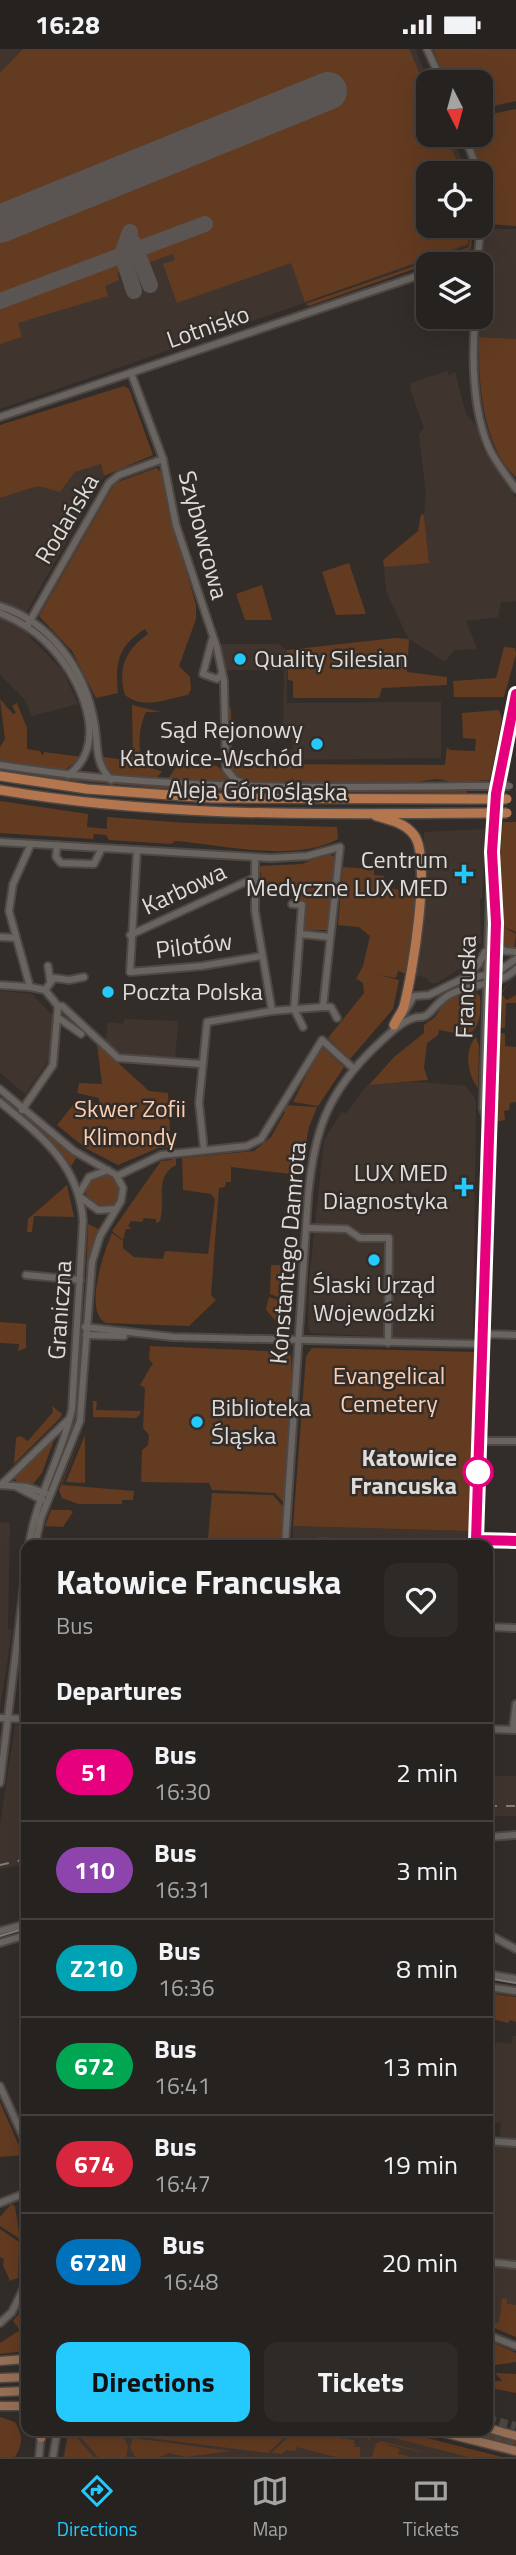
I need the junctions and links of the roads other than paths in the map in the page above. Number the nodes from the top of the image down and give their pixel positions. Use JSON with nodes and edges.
{"nodes":[{"id":1,"x":428,"y":49,"type":"edge"},
{"id":2,"x":437,"y":70,"type":"edge"},
{"id":3,"x":416,"y":276,"type":"edge"},
{"id":4,"x":474,"y":329,"type":"edge"},
{"id":5,"x":131,"y":373,"type":"junction"},
{"id":6,"x":0,"y":417,"type":"edge"},
{"id":7,"x":163,"y":459,"type":"junction"},
{"id":8,"x":516,"y":489,"type":"edge"},
{"id":9,"x":0,"y":606,"type":"edge"},
{"id":10,"x":0,"y":613,"type":"edge"},
{"id":11,"x":28,"y":623,"type":"junction"},
{"id":12,"x":212,"y":635,"type":"junction"},
{"id":13,"x":222,"y":674,"type":"junction"},
{"id":14,"x":516,"y":694,"type":"edge"},
{"id":15,"x":515,"y":704,"type":"edge"},
{"id":16,"x":87,"y":705,"type":"junction"},
{"id":17,"x":516,"y":715,"type":"edge"},
{"id":18,"x":508,"y":730,"type":"junction"},
{"id":19,"x":0,"y":765,"type":"edge"},
{"id":20,"x":68,"y":775,"type":"junction"},
{"id":21,"x":0,"y":776,"type":"edge"},
{"id":22,"x":111,"y":780,"type":"junction"},
{"id":23,"x":513,"y":786,"type":"edge"},
{"id":24,"x":256,"y":788,"type":"junction"},
{"id":25,"x":0,"y":790,"type":"edge"},
{"id":26,"x":511,"y":799,"type":"edge"},
{"id":27,"x":364,"y":813,"type":"junction"},
{"id":28,"x":513,"y":813,"type":"edge"},
{"id":29,"x":0,"y":842,"type":"edge"},
{"id":30,"x":31,"y":843,"type":"junction"},
{"id":31,"x":57,"y":845,"type":"junction"},
{"id":32,"x":102,"y":848,"type":"junction"},
{"id":33,"x":137,"y":850,"type":"junction"},
{"id":34,"x":492,"y":852,"type":"junction"},
{"id":35,"x":255,"y":858,"type":"junction"},
{"id":36,"x":254,"y":878,"type":"junction"},
{"id":37,"x":292,"y":904,"type":"dead end"},
{"id":38,"x":300,"y":934,"type":"junction"},
{"id":39,"x":130,"y":935,"type":"junction"},
{"id":40,"x":0,"y":937,"type":"edge"},
{"id":41,"x":330,"y":937,"type":"junction"},
{"id":42,"x":16,"y":938,"type":"junction"},
{"id":43,"x":495,"y":940,"type":"junction"},
{"id":44,"x":487,"y":947,"type":"junction"},
{"id":45,"x":516,"y":952,"type":"edge"},
{"id":46,"x":262,"y":956,"type":"junction"},
{"id":47,"x":516,"y":959,"type":"edge"},
{"id":48,"x":48,"y":966,"type":"dead end"},
{"id":49,"x":516,"y":969,"type":"edge"},
{"id":50,"x":84,"y":977,"type":"dead end"},
{"id":51,"x":490,"y":978,"type":"junction"},
{"id":52,"x":50,"y":980,"type":"junction"},
{"id":53,"x":460,"y":980,"type":"junction"},
{"id":54,"x":0,"y":985,"type":"edge"},
{"id":55,"x":476,"y":985,"type":"junction"},
{"id":56,"x":30,"y":987,"type":"junction"},
{"id":57,"x":45,"y":990,"type":"junction"},
{"id":58,"x":426,"y":996,"type":"junction"},
{"id":59,"x":485,"y":999,"type":"junction"},
{"id":60,"x":58,"y":1006,"type":"junction"},
{"id":61,"x":409,"y":1006,"type":"junction"},
{"id":62,"x":323,"y":1007,"type":"junction"},
{"id":63,"x":431,"y":1008,"type":"junction"},
{"id":64,"x":294,"y":1009,"type":"junction"},
{"id":65,"x":271,"y":1011,"type":"junction"},
{"id":66,"x":57,"y":1017,"type":"junction"},
{"id":67,"x":417,"y":1017,"type":"junction"},
{"id":68,"x":337,"y":1019,"type":"dead end"},
{"id":69,"x":303,"y":1027,"type":"dead end"},
{"id":70,"x":393,"y":1028,"type":"junction"},
{"id":71,"x":81,"y":1034,"type":"dead end"},
{"id":72,"x":202,"y":1064,"type":"junction"},
{"id":73,"x":354,"y":1069,"type":"junction"},
{"id":74,"x":0,"y":1089,"type":"edge"},
{"id":75,"x":0,"y":1102,"type":"edge"},
{"id":76,"x":23,"y":1108,"type":"junction"},
{"id":77,"x":17,"y":1116,"type":"junction"},
{"id":78,"x":487,"y":1124,"type":"junction"},
{"id":79,"x":204,"y":1150,"type":"junction"},
{"id":80,"x":108,"y":1170,"type":"junction"},
{"id":81,"x":117,"y":1176,"type":"junction"},
{"id":82,"x":80,"y":1196,"type":"junction"},
{"id":83,"x":116,"y":1209,"type":"junction"},
{"id":84,"x":306,"y":1228,"type":"junction"},
{"id":85,"x":26,"y":1275,"type":"dead end"},
{"id":86,"x":80,"y":1280,"type":"junction"},
{"id":87,"x":87,"y":1327,"type":"junction"},
{"id":88,"x":77,"y":1331,"type":"junction"},
{"id":89,"x":481,"y":1334,"type":"junction"},
{"id":90,"x":87,"y":1335,"type":"junction"},
{"id":91,"x":141,"y":1335,"type":"junction"},
{"id":92,"x":516,"y":1335,"type":"edge"},
{"id":93,"x":98,"y":1336,"type":"junction"},
{"id":94,"x":280,"y":1341,"type":"junction"},
{"id":95,"x":298,"y":1341,"type":"junction"},
{"id":96,"x":388,"y":1343,"type":"junction"},
{"id":97,"x":481,"y":1344,"type":"junction"},
{"id":98,"x":86,"y":1352,"type":"junction"},
{"id":99,"x":298,"y":1354,"type":"junction"},
{"id":100,"x":70,"y":1417,"type":"junction"},
{"id":101,"x":479,"y":1441,"type":"junction"},
{"id":102,"x":516,"y":1441,"type":"edge"},
{"id":103,"x":1,"y":1485,"type":"edge"},
{"id":104,"x":50,"y":1495,"type":"junction"},
{"id":105,"x":41,"y":1496,"type":"junction"},
{"id":106,"x":47,"y":1503,"type":"junction"},
{"id":107,"x":30,"y":1540,"type":"edge"},
{"id":108,"x":37,"y":1540,"type":"edge"},
{"id":109,"x":285,"y":1540,"type":"edge"},
{"id":110,"x":476,"y":1540,"type":"edge"},
{"id":111,"x":516,"y":1541,"type":"edge"},
{"id":112,"x":493,"y":1542,"type":"edge"},
{"id":113,"x":493,"y":1627,"type":"edge"},
{"id":114,"x":516,"y":1628,"type":"edge"},
{"id":115,"x":21,"y":1632,"type":"edge"},
{"id":116,"x":516,"y":1704,"type":"edge"},
{"id":117,"x":4,"y":1719,"type":"edge"},
{"id":118,"x":493,"y":1729,"type":"edge"},
{"id":119,"x":515,"y":1730,"type":"edge"},
{"id":120,"x":0,"y":1783,"type":"edge"},
{"id":121,"x":516,"y":1835,"type":"edge"},
{"id":122,"x":493,"y":1837,"type":"edge"},
{"id":123,"x":21,"y":1925,"type":"edge"},
{"id":124,"x":0,"y":1931,"type":"edge"},
{"id":125,"x":21,"y":1937,"type":"edge"},
{"id":126,"x":493,"y":1937,"type":"edge"},
{"id":127,"x":0,"y":1943,"type":"edge"},
{"id":128,"x":516,"y":1949,"type":"edge"},
{"id":129,"x":493,"y":1975,"type":"edge"},
{"id":130,"x":516,"y":1978,"type":"edge"},
{"id":131,"x":493,"y":1988,"type":"edge"},
{"id":132,"x":516,"y":1991,"type":"edge"},
{"id":133,"x":0,"y":2085,"type":"edge"},
{"id":134,"x":21,"y":2130,"type":"edge"},
{"id":135,"x":493,"y":2141,"type":"edge"},
{"id":136,"x":516,"y":2143,"type":"edge"},
{"id":137,"x":21,"y":2193,"type":"edge"},
{"id":138,"x":0,"y":2203,"type":"edge"},
{"id":139,"x":493,"y":2263,"type":"edge"},
{"id":140,"x":516,"y":2265,"type":"edge"},
{"id":141,"x":21,"y":2293,"type":"edge"},
{"id":142,"x":0,"y":2323,"type":"edge"},
{"id":143,"x":493,"y":2337,"type":"edge"},
{"id":144,"x":516,"y":2346,"type":"edge"},
{"id":145,"x":21,"y":2359,"type":"edge"},
{"id":146,"x":0,"y":2361,"type":"edge"},
{"id":147,"x":21,"y":2377,"type":"edge"},
{"id":148,"x":0,"y":2378,"type":"edge"},
{"id":149,"x":21,"y":2391,"type":"edge"},
{"id":150,"x":0,"y":2392,"type":"edge"},
{"id":151,"x":0,"y":2406,"type":"edge"},
{"id":152,"x":12,"y":2406,"type":"junction"},
{"id":153,"x":21,"y":2406,"type":"edge"},
{"id":154,"x":21,"y":2411,"type":"edge"},
{"id":155,"x":493,"y":2429,"type":"edge"},
{"id":156,"x":41,"y":2436,"type":"edge"},
{"id":157,"x":56,"y":2436,"type":"edge"},
{"id":158,"x":457,"y":2436,"type":"edge"},
{"id":159,"x":516,"y":2436,"type":"edge"},
{"id":160,"x":516,"y":2451,"type":"edge"},
{"id":161,"x":39,"y":2457,"type":"edge"},
{"id":162,"x":53,"y":2457,"type":"edge"}],
"edges":[{"from":1,"to":2,"type":"street"},
{"from":3,"to":5,"type":"street","name":"Lotnisko"},
{"from":4,"to":8,"type":"street"},
{"from":5,"to":6,"type":"street","name":"Lotnisko"},
{"from":5,"to":7,"type":"street","name":"Szybowcowa"},
{"from":7,"to":11,"type":"street","name":"Rodańska"},
{"from":7,"to":12,"type":"street","name":"Szybowcowa"},
{"from":9,"to":11,"type":"street"},
{"from":10,"to":11,"type":"street"},
{"from":11,"to":16,"type":"street"},
{"from":12,"to":13,"type":"street","name":"Szybowcowa"},
{"from":12,"to":13,"type":"street"},
{"from":13,"to":24,"type":"street","name":"Szybowcowa"},
{"from":14,"to":15,"type":"street","name":"Francuska"},
{"from":15,"to":18,"type":"street","name":"Francuska"},
{"from":16,"to":20,"type":"street"},
{"from":16,"to":22,"type":"street"},
{"from":17,"to":18,"type":"street"},
{"from":18,"to":34,"type":"street","name":"Francuska"},
{"from":19,"to":20,"type":"street"},
{"from":20,"to":22,"type":"street"},
{"from":21,"to":26,"type":"highway","name":"Aleja Górnośląska","bridge":true},
{"from":22,"to":24,"type":"street"},
{"from":23,"to":24,"type":"street","bridge":true},
{"from":25,"to":27,"type":"highway","name":"Aleja Górnośląska"},
{"from":27,"to":28,"type":"highway","name":"Aleja Górnośląska","bridge":true},
{"from":27,"to":70,"type":"highway"},
{"from":29,"to":30,"type":"street"},
{"from":30,"to":31,"type":"street"},
{"from":30,"to":42,"type":"street"},
{"from":31,"to":32,"type":"street"},
{"from":31,"to":32,"type":"street"},
{"from":32,"to":33,"type":"street"},
{"from":33,"to":35,"type":"street"},
{"from":33,"to":39,"type":"street"},
{"from":34,"to":43,"type":"street","name":"Francuska"},
{"from":34,"to":44,"type":"street","name":"Francuska"},
{"from":35,"to":36,"type":"street"},
{"from":35,"to":41,"type":"street"},
{"from":36,"to":39,"type":"street","name":"Karbowa"},
{"from":36,"to":46,"type":"street"},
{"from":37,"to":38,"type":"street"},
{"from":38,"to":41,"type":"street"},
{"from":38,"to":64,"type":"street"},
{"from":39,"to":46,"type":"street","name":"Pilotów"},
{"from":40,"to":42,"type":"street"},
{"from":41,"to":62,"type":"street"},
{"from":42,"to":56,"type":"street"},
{"from":43,"to":45,"type":"street"},
{"from":43,"to":51,"type":"street","name":"Francuska"},
{"from":44,"to":51,"type":"street","name":"Francuska"},
{"from":44,"to":53,"type":"street"},
{"from":46,"to":65,"type":"street"},
{"from":47,"to":51,"type":"street"},
{"from":48,"to":52,"type":"street"},
{"from":49,"to":51,"type":"street"},
{"from":50,"to":52,"type":"street"},
{"from":51,"to":53,"type":"street"},
{"from":51,"to":55,"type":"street"},
{"from":51,"to":59,"type":"street","name":"Francuska"},
{"from":51,"to":78,"type":"street","name":"Francuska"},
{"from":52,"to":57,"type":"street"},
{"from":53,"to":58,"type":"street"},
{"from":54,"to":56,"type":"street"},
{"from":55,"to":59,"type":"street"},
{"from":55,"to":63,"type":"street"},
{"from":56,"to":57,"type":"street"},
{"from":57,"to":60,"type":"street"},
{"from":58,"to":61,"type":"street"},
{"from":58,"to":63,"type":"street"},
{"from":59,"to":78,"type":"street","name":"Francuska"},
{"from":60,"to":66,"type":"street"},
{"from":60,"to":72,"type":"street"},
{"from":61,"to":67,"type":"street"},
{"from":61,"to":70,"type":"street","name":"Konstantego Damrota"},
{"from":62,"to":64,"type":"street"},
{"from":62,"to":68,"type":"street"},
{"from":63,"to":67,"type":"street"},
{"from":64,"to":65,"type":"street"},
{"from":64,"to":69,"type":"street"},
{"from":65,"to":72,"type":"street"},
{"from":66,"to":71,"type":"street"},
{"from":66,"to":76,"type":"street"},
{"from":67,"to":70,"type":"street","name":"Konstantego Damrota"},
{"from":70,"to":73,"type":"street","name":"Konstantego Damrota"},
{"from":72,"to":79,"type":"street"},
{"from":73,"to":79,"type":"street"},
{"from":73,"to":84,"type":"street","name":"Konstantego Damrota"},
{"from":74,"to":76,"type":"street"},
{"from":75,"to":77,"type":"street","name":"Graniczna"},
{"from":76,"to":77,"type":"street"},
{"from":76,"to":80,"type":"street"},
{"from":77,"to":82,"type":"street","name":"Graniczna"},
{"from":78,"to":89,"type":"street","name":"Francuska"},
{"from":79,"to":81,"type":"street"},
{"from":80,"to":81,"type":"street"},
{"from":80,"to":82,"type":"street"},
{"from":81,"to":83,"type":"street"},
{"from":82,"to":83,"type":"street"},
{"from":82,"to":86,"type":"street","name":"Graniczna"},
{"from":83,"to":87,"type":"street","name":"Graniczna"},
{"from":84,"to":95,"type":"street","name":"Konstantego Damrota"},
{"from":84,"to":96,"type":"street"},
{"from":85,"to":86,"type":"street"},
{"from":86,"to":88,"type":"street","name":"Graniczna"},
{"from":87,"to":88,"type":"street"},
{"from":87,"to":90,"type":"street","name":"Graniczna"},
{"from":87,"to":91,"type":"street"},
{"from":88,"to":90,"type":"street"},
{"from":88,"to":100,"type":"street","name":"Graniczna"},
{"from":89,"to":92,"type":"street"},
{"from":89,"to":97,"type":"street","name":"Francuska"},
{"from":90,"to":93,"type":"street"},
{"from":90,"to":98,"type":"street","name":"Graniczna"},
{"from":91,"to":93,"type":"street"},
{"from":91,"to":94,"type":"street"},
{"from":93,"to":98,"type":"street","name":"Graniczna"},
{"from":94,"to":95,"type":"street"},
{"from":94,"to":99,"type":"street"},
{"from":95,"to":96,"type":"street"},
{"from":95,"to":99,"type":"street","name":"Konstantego Damrota"},
{"from":96,"to":97,"type":"street"},
{"from":97,"to":101,"type":"street","name":"Francuska"},
{"from":98,"to":104,"type":"street","name":"Graniczna"},
{"from":99,"to":109,"type":"street","name":"Konstantego Damrota"},
{"from":100,"to":103,"type":"street"},
{"from":100,"to":105,"type":"street","name":"Graniczna"},
{"from":101,"to":102,"type":"street"},
{"from":101,"to":110,"type":"street","name":"Francuska"},
{"from":103,"to":105,"type":"street"},
{"from":104,"to":105,"type":"street"},
{"from":104,"to":106,"type":"street","name":"Graniczna"},
{"from":105,"to":106,"type":"street"},
{"from":105,"to":107,"type":"street","name":"Graniczna"},
{"from":106,"to":108,"type":"street","name":"Graniczna"},
{"from":111,"to":112,"type":"street"},
{"from":113,"to":114,"type":"street"},
{"from":115,"to":117,"type":"street"},
{"from":116,"to":119,"type":"street"},
{"from":117,"to":120,"type":"street"},
{"from":118,"to":119,"type":"street"},
{"from":121,"to":122,"type":"street"},
{"from":123,"to":124,"type":"street"},
{"from":125,"to":127,"type":"street"},
{"from":126,"to":128,"type":"street"},
{"from":129,"to":130,"type":"street"},
{"from":131,"to":132,"type":"street"},
{"from":133,"to":134,"type":"street"},
{"from":135,"to":136,"type":"street"},
{"from":137,"to":138,"type":"street"},
{"from":139,"to":140,"type":"street"},
{"from":141,"to":142,"type":"street"},
{"from":143,"to":144,"type":"street"},
{"from":145,"to":146,"type":"main road"},
{"from":147,"to":148,"type":"main road"},
{"from":149,"to":150,"type":"main road"},
{"from":151,"to":152,"type":"main road"},
{"from":152,"to":153,"type":"main road"},
{"from":152,"to":154,"type":"main road"},
{"from":155,"to":159,"type":"main road"},
{"from":156,"to":161,"type":"street"},
{"from":157,"to":162,"type":"street"},
{"from":158,"to":160,"type":"main road"}]}
